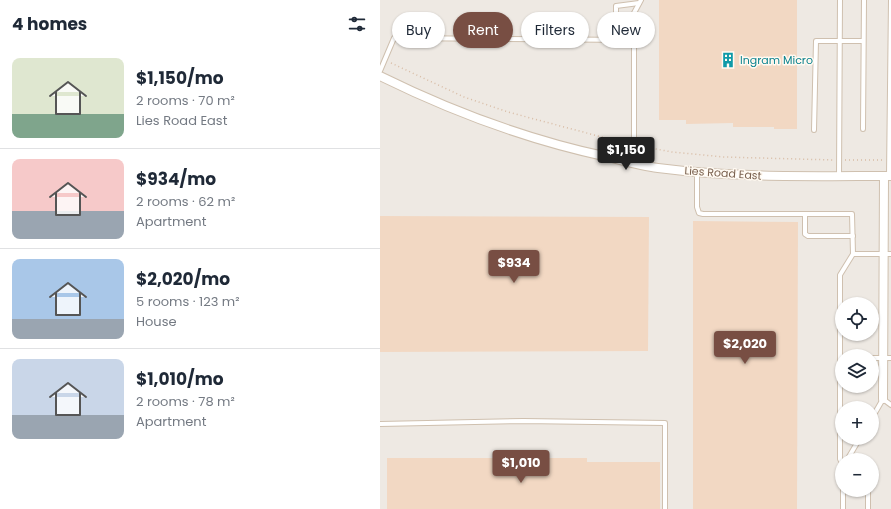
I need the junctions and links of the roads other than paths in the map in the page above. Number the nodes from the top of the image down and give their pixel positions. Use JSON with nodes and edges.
{"nodes":[{"id":1,"x":840,"y":0,"type":"edge"},
{"id":2,"x":864,"y":0,"type":"edge"},
{"id":3,"x":891,"y":0,"type":"edge"},
{"id":4,"x":641,"y":2,"type":"edge"},
{"id":5,"x":616,"y":12,"type":"edge"},
{"id":6,"x":635,"y":12,"type":"edge"},
{"id":7,"x":597,"y":40,"type":"edge"},
{"id":8,"x":839,"y":40,"type":"junction"},
{"id":9,"x":863,"y":41,"type":"junction"},
{"id":10,"x":634,"y":48,"type":"edge"},
{"id":11,"x":380,"y":71,"type":"edge"},
{"id":12,"x":380,"y":76,"type":"edge"},
{"id":13,"x":891,"y":114,"type":"edge"},
{"id":14,"x":863,"y":129,"type":"dead end"},
{"id":15,"x":814,"y":130,"type":"dead end"},
{"id":16,"x":890,"y":137,"type":"edge"},
{"id":17,"x":634,"y":163,"type":"junction"},
{"id":18,"x":697,"y":172,"type":"junction"},
{"id":19,"x":888,"y":176,"type":"edge"},
{"id":20,"x":839,"y":177,"type":"junction"},
{"id":21,"x":805,"y":214,"type":"junction"},
{"id":22,"x":853,"y":236,"type":"junction"},
{"id":23,"x":853,"y":254,"type":"junction"},
{"id":24,"x":888,"y":254,"type":"edge"},
{"id":25,"x":841,"y":349,"type":"edge"},
{"id":26,"x":887,"y":358,"type":"edge"},
{"id":27,"x":841,"y":393,"type":"edge"},
{"id":28,"x":883,"y":399,"type":"junction"},
{"id":29,"x":891,"y":405,"type":"edge"},
{"id":30,"x":879,"y":406,"type":"edge"},
{"id":31,"x":380,"y":424,"type":"edge"},
{"id":32,"x":840,"y":453,"type":"edge"},
{"id":33,"x":843,"y":497,"type":"edge"},
{"id":34,"x":868,"y":497,"type":"edge"},
{"id":35,"x":665,"y":509,"type":"edge"},
{"id":36,"x":843,"y":509,"type":"edge"},
{"id":37,"x":868,"y":509,"type":"edge"}],
"edges":[{"from":1,"to":8,"type":"lane"},
{"from":2,"to":9,"type":"lane"},
{"from":3,"to":13,"type":"lane"},
{"from":4,"to":5,"type":"lane"},
{"from":4,"to":6,"type":"lane"},
{"from":7,"to":11,"type":"lane"},
{"from":8,"to":9,"type":"lane"},
{"from":8,"to":15,"type":"lane"},
{"from":8,"to":20,"type":"lane"},
{"from":9,"to":14,"type":"lane"},
{"from":10,"to":17,"type":"lane"},
{"from":12,"to":17,"type":"street","name":"Lies Road East"},
{"from":13,"to":16,"type":"lane"},
{"from":16,"to":19,"type":"lane"},
{"from":17,"to":18,"type":"street","name":"Lies Road East"},
{"from":18,"to":20,"type":"street","name":"Lies Road East"},
{"from":18,"to":21,"type":"lane"},
{"from":19,"to":20,"type":"street","name":"Lies Road East"},
{"from":19,"to":24,"type":"street"},
{"from":21,"to":22,"type":"lane"},
{"from":21,"to":22,"type":"lane"},
{"from":22,"to":23,"type":"lane"},
{"from":23,"to":24,"type":"lane"},
{"from":23,"to":25,"type":"lane"},
{"from":24,"to":26,"type":"street"},
{"from":26,"to":28,"type":"street"},
{"from":27,"to":32,"type":"lane"},
{"from":28,"to":29,"type":"lane"},
{"from":28,"to":30,"type":"lane"},
{"from":31,"to":35,"type":"lane"},
{"from":33,"to":36,"type":"lane"},
{"from":34,"to":37,"type":"lane"}]}
